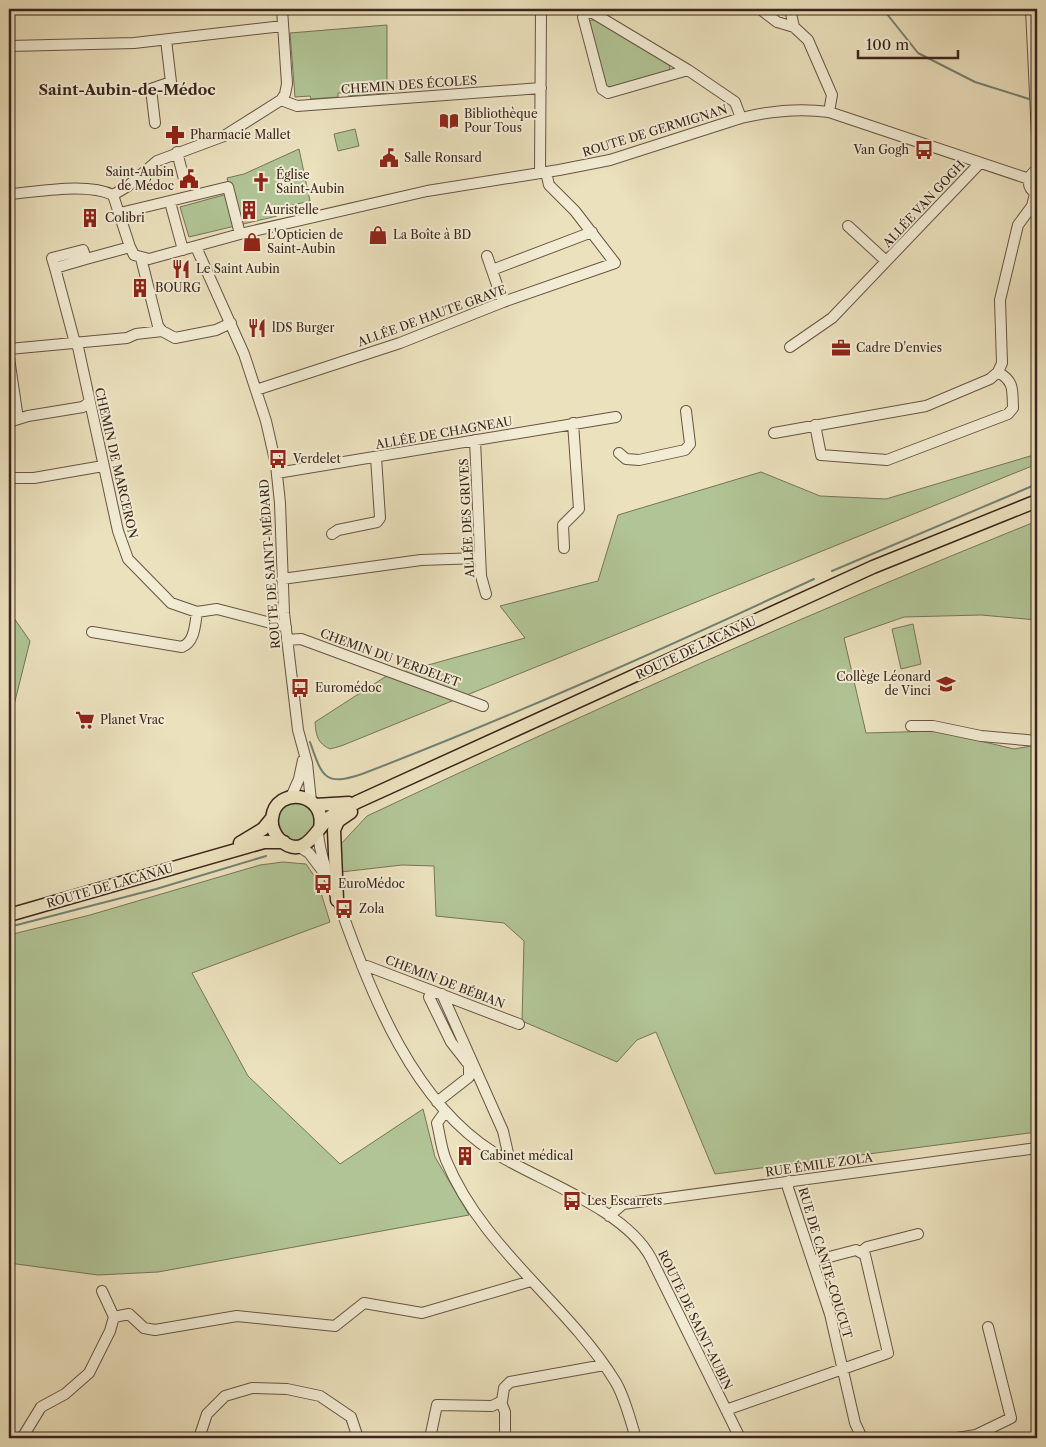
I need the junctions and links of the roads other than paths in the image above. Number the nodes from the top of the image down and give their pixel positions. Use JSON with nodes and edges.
{"nodes":[{"id":1,"x":282,"y":9,"type":"edge"},
{"id":2,"x":541,"y":9,"type":"edge"},
{"id":3,"x":760,"y":9,"type":"edge"},
{"id":4,"x":790,"y":9,"type":"edge"},
{"id":5,"x":1031,"y":9,"type":"edge"},
{"id":6,"x":283,"y":26,"type":"junction"},
{"id":7,"x":794,"y":27,"type":"junction"},
{"id":8,"x":166,"y":40,"type":"junction"},
{"id":9,"x":9,"y":46,"type":"edge"},
{"id":10,"x":688,"y":70,"type":"junction"},
{"id":11,"x":541,"y":88,"type":"junction"},
{"id":12,"x":281,"y":100,"type":"junction"},
{"id":13,"x":829,"y":112,"type":"junction"},
{"id":14,"x":741,"y":118,"type":"junction"},
{"id":15,"x":155,"y":123,"type":"dead end"},
{"id":16,"x":1037,"y":136,"type":"edge"},
{"id":17,"x":177,"y":152,"type":"junction"},
{"id":18,"x":980,"y":163,"type":"junction"},
{"id":19,"x":1037,"y":170,"type":"edge"},
{"id":20,"x":543,"y":173,"type":"junction"},
{"id":21,"x":1029,"y":179,"type":"junction"},
{"id":22,"x":9,"y":194,"type":"edge"},
{"id":23,"x":1036,"y":194,"type":"edge"},
{"id":24,"x":113,"y":195,"type":"junction"},
{"id":25,"x":188,"y":197,"type":"junction"},
{"id":26,"x":170,"y":202,"type":"junction"},
{"id":27,"x":120,"y":213,"type":"junction"},
{"id":28,"x":848,"y":226,"type":"dead end"},
{"id":29,"x":592,"y":232,"type":"junction"},
{"id":30,"x":240,"y":234,"type":"junction"},
{"id":31,"x":196,"y":247,"type":"junction"},
{"id":32,"x":130,"y":248,"type":"junction"},
{"id":33,"x":183,"y":250,"type":"junction"},
{"id":34,"x":487,"y":256,"type":"dead end"},
{"id":35,"x":141,"y":258,"type":"junction"},
{"id":36,"x":886,"y":262,"type":"junction"},
{"id":37,"x":492,"y":270,"type":"junction"},
{"id":38,"x":503,"y":302,"type":"junction"},
{"id":39,"x":231,"y":323,"type":"junction"},
{"id":40,"x":162,"y":331,"type":"junction"},
{"id":41,"x":75,"y":343,"type":"junction"},
{"id":42,"x":790,"y":347,"type":"dead end"},
{"id":43,"x":9,"y":350,"type":"edge"},
{"id":44,"x":9,"y":358,"type":"edge"},
{"id":45,"x":998,"y":372,"type":"junction"},
{"id":46,"x":256,"y":390,"type":"junction"},
{"id":47,"x":89,"y":402,"type":"junction"},
{"id":48,"x":686,"y":411,"type":"dead end"},
{"id":49,"x":616,"y":417,"type":"dead end"},
{"id":50,"x":13,"y":420,"type":"edge"},
{"id":51,"x":573,"y":423,"type":"junction"},
{"id":52,"x":815,"y":425,"type":"junction"},
{"id":53,"x":774,"y":433,"type":"dead end"},
{"id":54,"x":475,"y":440,"type":"junction"},
{"id":55,"x":619,"y":454,"type":"dead end"},
{"id":56,"x":376,"y":457,"type":"junction"},
{"id":57,"x":103,"y":466,"type":"junction"},
{"id":58,"x":277,"y":473,"type":"junction"},
{"id":59,"x":9,"y":478,"type":"edge"},
{"id":60,"x":1037,"y":501,"type":"edge"},
{"id":61,"x":332,"y":534,"type":"dead end"},
{"id":62,"x":564,"y":548,"type":"dead end"},
{"id":63,"x":479,"y":558,"type":"junction"},
{"id":64,"x":282,"y":580,"type":"junction"},
{"id":65,"x":486,"y":594,"type":"dead end"},
{"id":66,"x":198,"y":612,"type":"junction"},
{"id":67,"x":286,"y":627,"type":"junction"},
{"id":68,"x":92,"y":632,"type":"dead end"},
{"id":69,"x":287,"y":640,"type":"junction"},
{"id":70,"x":483,"y":706,"type":"dead end"},
{"id":71,"x":911,"y":726,"type":"dead end"},
{"id":72,"x":1037,"y":741,"type":"edge"},
{"id":73,"x":303,"y":752,"type":"junction"},
{"id":74,"x":414,"y":777,"type":"junction"},
{"id":75,"x":291,"y":797,"type":"junction"},
{"id":76,"x":357,"y":802,"type":"junction"},
{"id":77,"x":313,"y":803,"type":"junction"},
{"id":78,"x":272,"y":818,"type":"junction"},
{"id":79,"x":319,"y":830,"type":"junction"},
{"id":80,"x":284,"y":842,"type":"junction"},
{"id":81,"x":298,"y":846,"type":"junction"},
{"id":82,"x":210,"y":857,"type":"junction"},
{"id":83,"x":332,"y":884,"type":"junction"},
{"id":84,"x":337,"y":900,"type":"junction"},
{"id":85,"x":9,"y":915,"type":"edge"},
{"id":86,"x":362,"y":966,"type":"junction"},
{"id":87,"x":442,"y":994,"type":"junction"},
{"id":88,"x":429,"y":997,"type":"dead end"},
{"id":89,"x":519,"y":1024,"type":"dead end"},
{"id":90,"x":437,"y":1102,"type":"junction"},
{"id":91,"x":445,"y":1112,"type":"junction"},
{"id":92,"x":1037,"y":1148,"type":"edge"},
{"id":93,"x":510,"y":1162,"type":"junction"},
{"id":94,"x":789,"y":1181,"type":"junction"},
{"id":95,"x":608,"y":1216,"type":"junction"},
{"id":96,"x":918,"y":1234,"type":"dead end"},
{"id":97,"x":861,"y":1252,"type":"junction"},
{"id":98,"x":814,"y":1261,"type":"junction"},
{"id":99,"x":531,"y":1281,"type":"junction"},
{"id":100,"x":102,"y":1291,"type":"dead end"},
{"id":101,"x":114,"y":1317,"type":"junction"},
{"id":102,"x":988,"y":1327,"type":"dead end"},
{"id":103,"x":604,"y":1365,"type":"junction"},
{"id":104,"x":843,"y":1367,"type":"junction"},
{"id":105,"x":503,"y":1407,"type":"junction"},
{"id":106,"x":726,"y":1410,"type":"junction"},
{"id":107,"x":976,"y":1437,"type":"edge"},
{"id":108,"x":22,"y":1438,"type":"edge"},
{"id":109,"x":199,"y":1438,"type":"edge"},
{"id":110,"x":358,"y":1438,"type":"edge"},
{"id":111,"x":430,"y":1438,"type":"edge"},
{"id":112,"x":505,"y":1438,"type":"edge"},
{"id":113,"x":636,"y":1438,"type":"edge"},
{"id":114,"x":740,"y":1438,"type":"edge"},
{"id":115,"x":862,"y":1438,"type":"edge"},
{"id":116,"x":957,"y":1438,"type":"edge"}],
"edges":[{"from":1,"to":6,"type":"street"},
{"from":2,"to":11,"type":"street"},
{"from":3,"to":7,"type":"street"},
{"from":4,"to":7,"type":"street"},
{"from":5,"to":16,"type":"street"},
{"from":6,"to":8,"type":"street"},
{"from":6,"to":12,"type":"street"},
{"from":7,"to":13,"type":"street"},
{"from":8,"to":9,"type":"street"},
{"from":8,"to":15,"type":"street"},
{"from":10,"to":10,"type":"street"},
{"from":10,"to":14,"type":"street"},
{"from":11,"to":12,"type":"street","name":"CHEMIN DES ÉCOLES"},
{"from":11,"to":20,"type":"street"},
{"from":12,"to":17,"type":"street"},
{"from":13,"to":14,"type":"street","name":"ROUTE DE GERMIGNAN"},
{"from":13,"to":18,"type":"street","name":"ROUTE DE GERMIGNAN"},
{"from":14,"to":20,"type":"street","name":"ROUTE DE GERMIGNAN"},
{"from":17,"to":24,"type":"street"},
{"from":17,"to":25,"type":"street"},
{"from":18,"to":21,"type":"street","name":"ROUTE DE GERMIGNAN"},
{"from":18,"to":36,"type":"street","name":"ALLÉE VAN GOGH"},
{"from":19,"to":21,"type":"street"},
{"from":20,"to":29,"type":"street"},
{"from":20,"to":30,"type":"street","name":"ROUTE DE GERMIGNAN"},
{"from":21,"to":23,"type":"street"},
{"from":22,"to":24,"type":"street"},
{"from":23,"to":45,"type":"street"},
{"from":24,"to":27,"type":"street"},
{"from":25,"to":26,"type":"street"},
{"from":25,"to":30,"type":"street"},
{"from":26,"to":27,"type":"street"},
{"from":26,"to":33,"type":"street"},
{"from":27,"to":32,"type":"street"},
{"from":28,"to":36,"type":"street","name":"ALLÉE VAN GOGH"},
{"from":29,"to":37,"type":"street"},
{"from":29,"to":38,"type":"street","name":"ALLÉE DE HAUTE GRAVE"},
{"from":30,"to":31,"type":"street","name":"ROUTE DE GERMIGNAN"},
{"from":31,"to":33,"type":"street"},
{"from":31,"to":39,"type":"street","name":"ROUTE DE SAINT-MÉDARD"},
{"from":32,"to":35,"type":"street"},
{"from":32,"to":41,"type":"street","name":"CHEMIN DE MARCERON"},
{"from":33,"to":35,"type":"street"},
{"from":34,"to":37,"type":"street"},
{"from":35,"to":40,"type":"street"},
{"from":36,"to":42,"type":"street","name":"ALLÉE VAN GOGH"},
{"from":37,"to":38,"type":"street"},
{"from":38,"to":46,"type":"street","name":"ALLÉE DE HAUTE GRAVE"},
{"from":39,"to":40,"type":"street"},
{"from":39,"to":46,"type":"street","name":"ROUTE DE SAINT-MÉDARD"},
{"from":40,"to":41,"type":"street"},
{"from":41,"to":43,"type":"street"},
{"from":41,"to":47,"type":"street","name":"CHEMIN DE MARCERON"},
{"from":44,"to":50,"type":"street"},
{"from":45,"to":52,"type":"street"},
{"from":45,"to":52,"type":"street"},
{"from":46,"to":58,"type":"street","name":"ROUTE DE SAINT-MÉDARD"},
{"from":47,"to":50,"type":"street"},
{"from":47,"to":57,"type":"street","name":"CHEMIN DE MARCERON"},
{"from":48,"to":55,"type":"street"},
{"from":49,"to":51,"type":"street","name":"ALLÉE DE CHAGNEAU"},
{"from":51,"to":54,"type":"street","name":"ALLÉE DE CHAGNEAU"},
{"from":51,"to":62,"type":"street"},
{"from":52,"to":53,"type":"street"},
{"from":54,"to":56,"type":"street","name":"ALLÉE DE CHAGNEAU"},
{"from":54,"to":63,"type":"street","name":"ALLÉE DES GRIVES"},
{"from":56,"to":58,"type":"street","name":"ALLÉE DE CHAGNEAU"},
{"from":56,"to":61,"type":"street"},
{"from":57,"to":59,"type":"street"},
{"from":57,"to":66,"type":"street","name":"CHEMIN DE MARCERON"},
{"from":58,"to":64,"type":"street","name":"ROUTE DE SAINT-MÉDARD"},
{"from":60,"to":74,"type":"main road","name":"ROUTE DE LACANAU"},
{"from":63,"to":64,"type":"street"},
{"from":63,"to":65,"type":"street","name":"ALLÉE DES GRIVES"},
{"from":64,"to":67,"type":"street","name":"ROUTE DE SAINT-MÉDARD"},
{"from":66,"to":67,"type":"street","name":"CHEMIN DE MARCERON"},
{"from":66,"to":68,"type":"street"},
{"from":67,"to":69,"type":"street","name":"ROUTE DE SAINT-MÉDARD"},
{"from":69,"to":70,"type":"street","name":"CHEMIN DU VERDELET"},
{"from":69,"to":73,"type":"street","name":"ROUTE DE SAINT-MÉDARD"},
{"from":71,"to":72,"type":"street"},
{"from":73,"to":75,"type":"street","name":"ROUTE DE SAINT-MÉDARD"},
{"from":73,"to":77,"type":"street","name":"ROUTE DE SAINT-MÉDARD"},
{"from":74,"to":76,"type":"main road","name":"ROUTE DE LACANAU"},
{"from":74,"to":84,"type":"main road"},
{"from":75,"to":77,"type":"main road","name":"ROUTE DE LACANAU"},
{"from":75,"to":78,"type":"main road","name":"ROUTE DE LACANAU"},
{"from":76,"to":77,"type":"main road","name":"ROUTE DE LACANAU"},
{"from":76,"to":79,"type":"main road","name":"ROUTE DE LACANAU"},
{"from":77,"to":79,"type":"main road"},
{"from":78,"to":80,"type":"main road"},
{"from":78,"to":82,"type":"main road","name":"ROUTE DE LACANAU"},
{"from":79,"to":81,"type":"main road","name":"ROUTE DE LACANAU"},
{"from":79,"to":83,"type":"street"},
{"from":80,"to":81,"type":"main road","name":"ROUTE DE LACANAU"},
{"from":80,"to":82,"type":"main road","name":"ROUTE DE LACANAU"},
{"from":81,"to":83,"type":"street"},
{"from":82,"to":85,"type":"main road","name":"ROUTE DE LACANAU"},
{"from":83,"to":84,"type":"street"},
{"from":84,"to":86,"type":"street"},
{"from":86,"to":87,"type":"street","name":"CHEMIN DE BÉBIAN"},
{"from":86,"to":90,"type":"street"},
{"from":87,"to":89,"type":"street","name":"CHEMIN DE BÉBIAN"},
{"from":87,"to":93,"type":"street"},
{"from":88,"to":90,"type":"street"},
{"from":90,"to":91,"type":"street"},
{"from":91,"to":93,"type":"street"},
{"from":91,"to":99,"type":"street"},
{"from":92,"to":94,"type":"street","name":"RUE ÉMILE ZOLA"},
{"from":93,"to":95,"type":"street","name":"ROUTE DE SAINT-AUBIN"},
{"from":94,"to":95,"type":"street","name":"RUE ÉMILE ZOLA"},
{"from":94,"to":98,"type":"street","name":"RUE DE CANTE-COUCUT"},
{"from":95,"to":106,"type":"street","name":"ROUTE DE SAINT-AUBIN"},
{"from":96,"to":97,"type":"street"},
{"from":97,"to":98,"type":"street"},
{"from":97,"to":104,"type":"street"},
{"from":98,"to":104,"type":"street","name":"RUE DE CANTE-COUCUT"},
{"from":99,"to":101,"type":"street"},
{"from":99,"to":103,"type":"street"},
{"from":100,"to":101,"type":"street"},
{"from":101,"to":108,"type":"street"},
{"from":102,"to":107,"type":"street"},
{"from":103,"to":105,"type":"street"},
{"from":103,"to":113,"type":"street"},
{"from":104,"to":106,"type":"street"},
{"from":104,"to":115,"type":"street","name":"RUE DE CANTE-COUCUT"},
{"from":105,"to":111,"type":"street"},
{"from":105,"to":112,"type":"street"},
{"from":106,"to":114,"type":"street","name":"ROUTE DE SAINT-AUBIN"},
{"from":107,"to":116,"type":"street"},
{"from":109,"to":110,"type":"street"}]}
